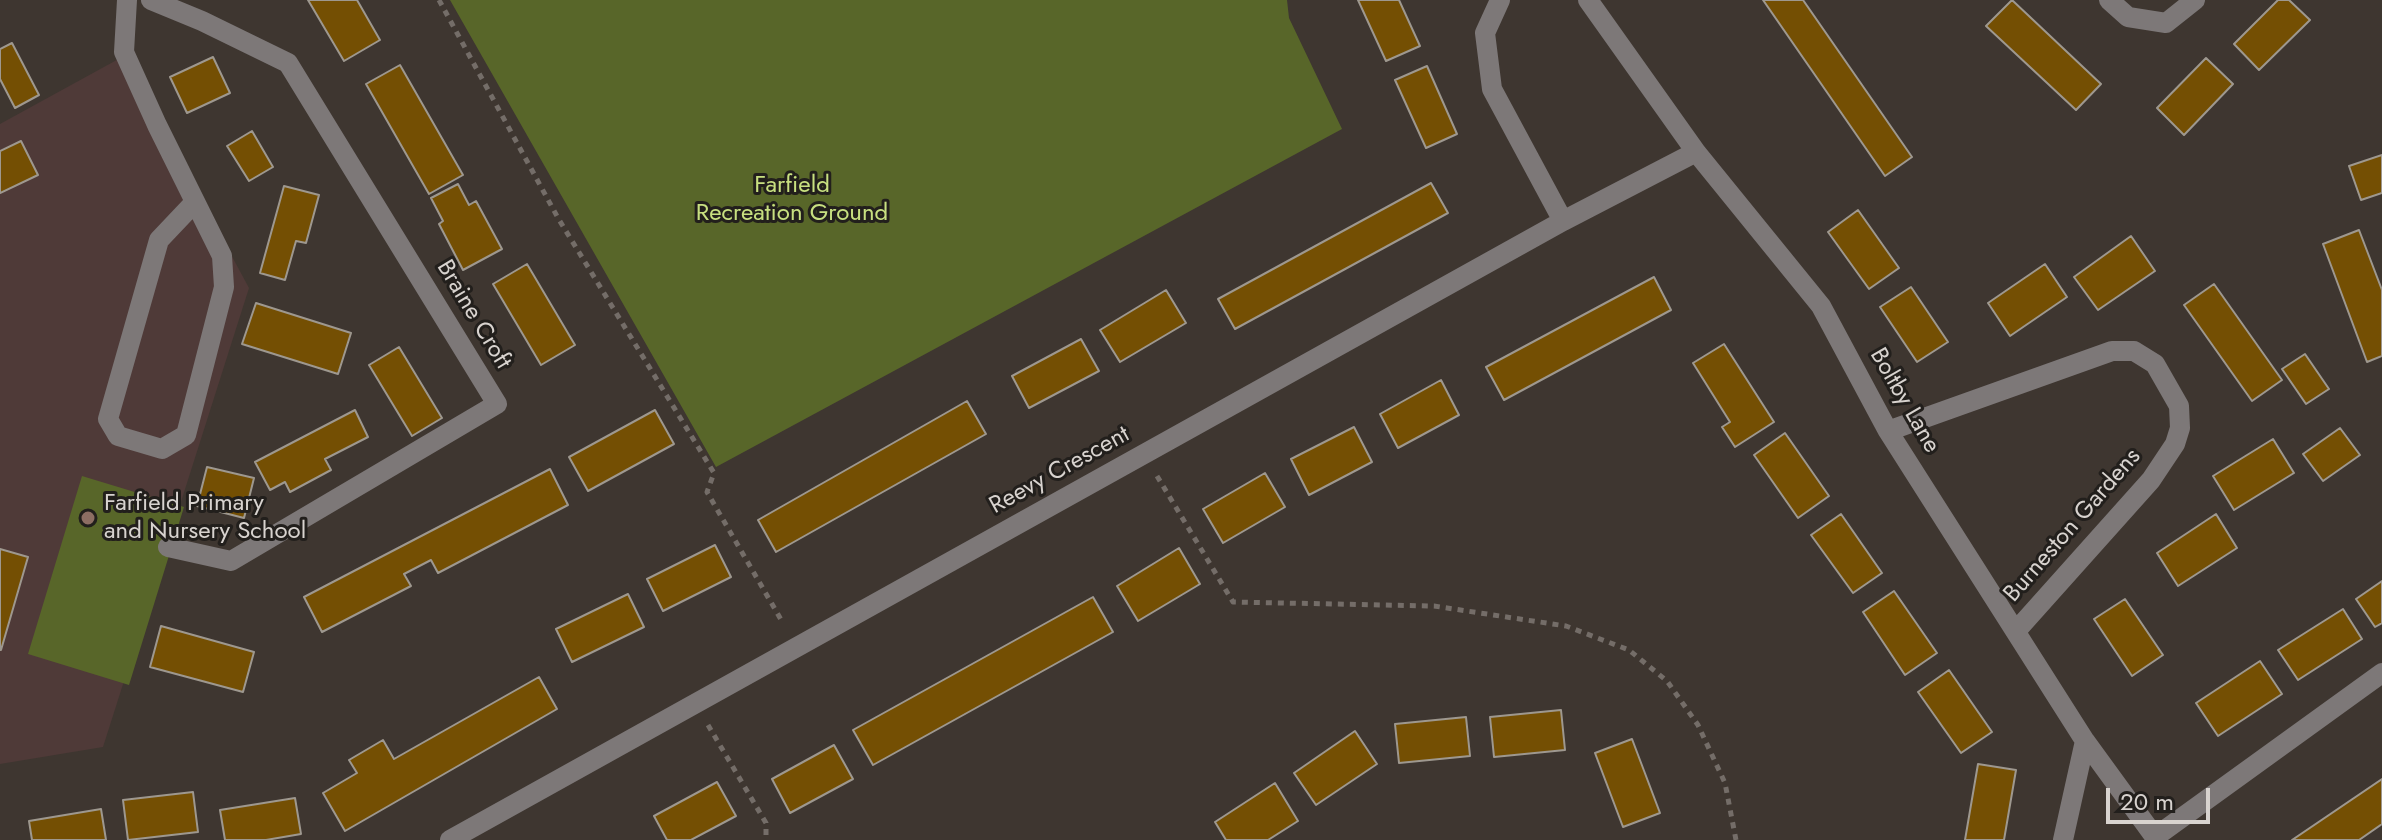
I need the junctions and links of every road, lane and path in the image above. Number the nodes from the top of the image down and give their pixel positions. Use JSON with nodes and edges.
{"nodes":[{"id":1,"x":127,"y":0,"type":"edge"},
{"id":2,"x":151,"y":0,"type":"edge"},
{"id":3,"x":439,"y":0,"type":"edge"},
{"id":4,"x":1500,"y":0,"type":"edge"},
{"id":5,"x":1588,"y":0,"type":"edge"},
{"id":6,"x":2109,"y":0,"type":"edge"},
{"id":7,"x":2195,"y":0,"type":"edge"},
{"id":8,"x":1696,"y":152,"type":"junction"},
{"id":9,"x":195,"y":202,"type":"junction"},
{"id":10,"x":1563,"y":221,"type":"junction"},
{"id":11,"x":1888,"y":431,"type":"junction"},
{"id":12,"x":1144,"y":454,"type":"junction"},
{"id":13,"x":168,"y":547,"type":"dead end"},
{"id":14,"x":2016,"y":631,"type":"junction"},
{"id":15,"x":797,"y":647,"type":"junction"},
{"id":16,"x":2382,"y":673,"type":"edge"},
{"id":17,"x":696,"y":704,"type":"junction"},
{"id":18,"x":2085,"y":741,"type":"junction"},
{"id":19,"x":2156,"y":838,"type":"edge"},
{"id":20,"x":450,"y":840,"type":"edge"},
{"id":21,"x":766,"y":840,"type":"edge"},
{"id":22,"x":1736,"y":840,"type":"edge"},
{"id":23,"x":2063,"y":840,"type":"edge"}],
"edges":[{"from":1,"to":9,"type":"street"},
{"from":2,"to":13,"type":"street","name":"Braine Croft"},
{"from":3,"to":15,"type":"path"},
{"from":4,"to":10,"type":"street"},
{"from":5,"to":8,"type":"street","name":"Boltby Lane"},
{"from":6,"to":7,"type":"street"},
{"from":8,"to":10,"type":"street","name":"Reevy Crescent"},
{"from":8,"to":11,"type":"street","name":"Boltby Lane"},
{"from":9,"to":9,"type":"street"},
{"from":10,"to":12,"type":"street","name":"Reevy Crescent"},
{"from":11,"to":14,"type":"street","name":"Boltby Lane"},
{"from":11,"to":14,"type":"street","name":"Burneston Gardens"},
{"from":12,"to":15,"type":"street","name":"Reevy Crescent"},
{"from":12,"to":22,"type":"path"},
{"from":14,"to":18,"type":"street","name":"Boltby Lane"},
{"from":15,"to":17,"type":"street","name":"Reevy Crescent"},
{"from":16,"to":19,"type":"street"},
{"from":17,"to":20,"type":"street","name":"Reevy Crescent"},
{"from":17,"to":21,"type":"path"},
{"from":18,"to":19,"type":"street","name":"Boltby Lane"},
{"from":18,"to":23,"type":"street"}]}
